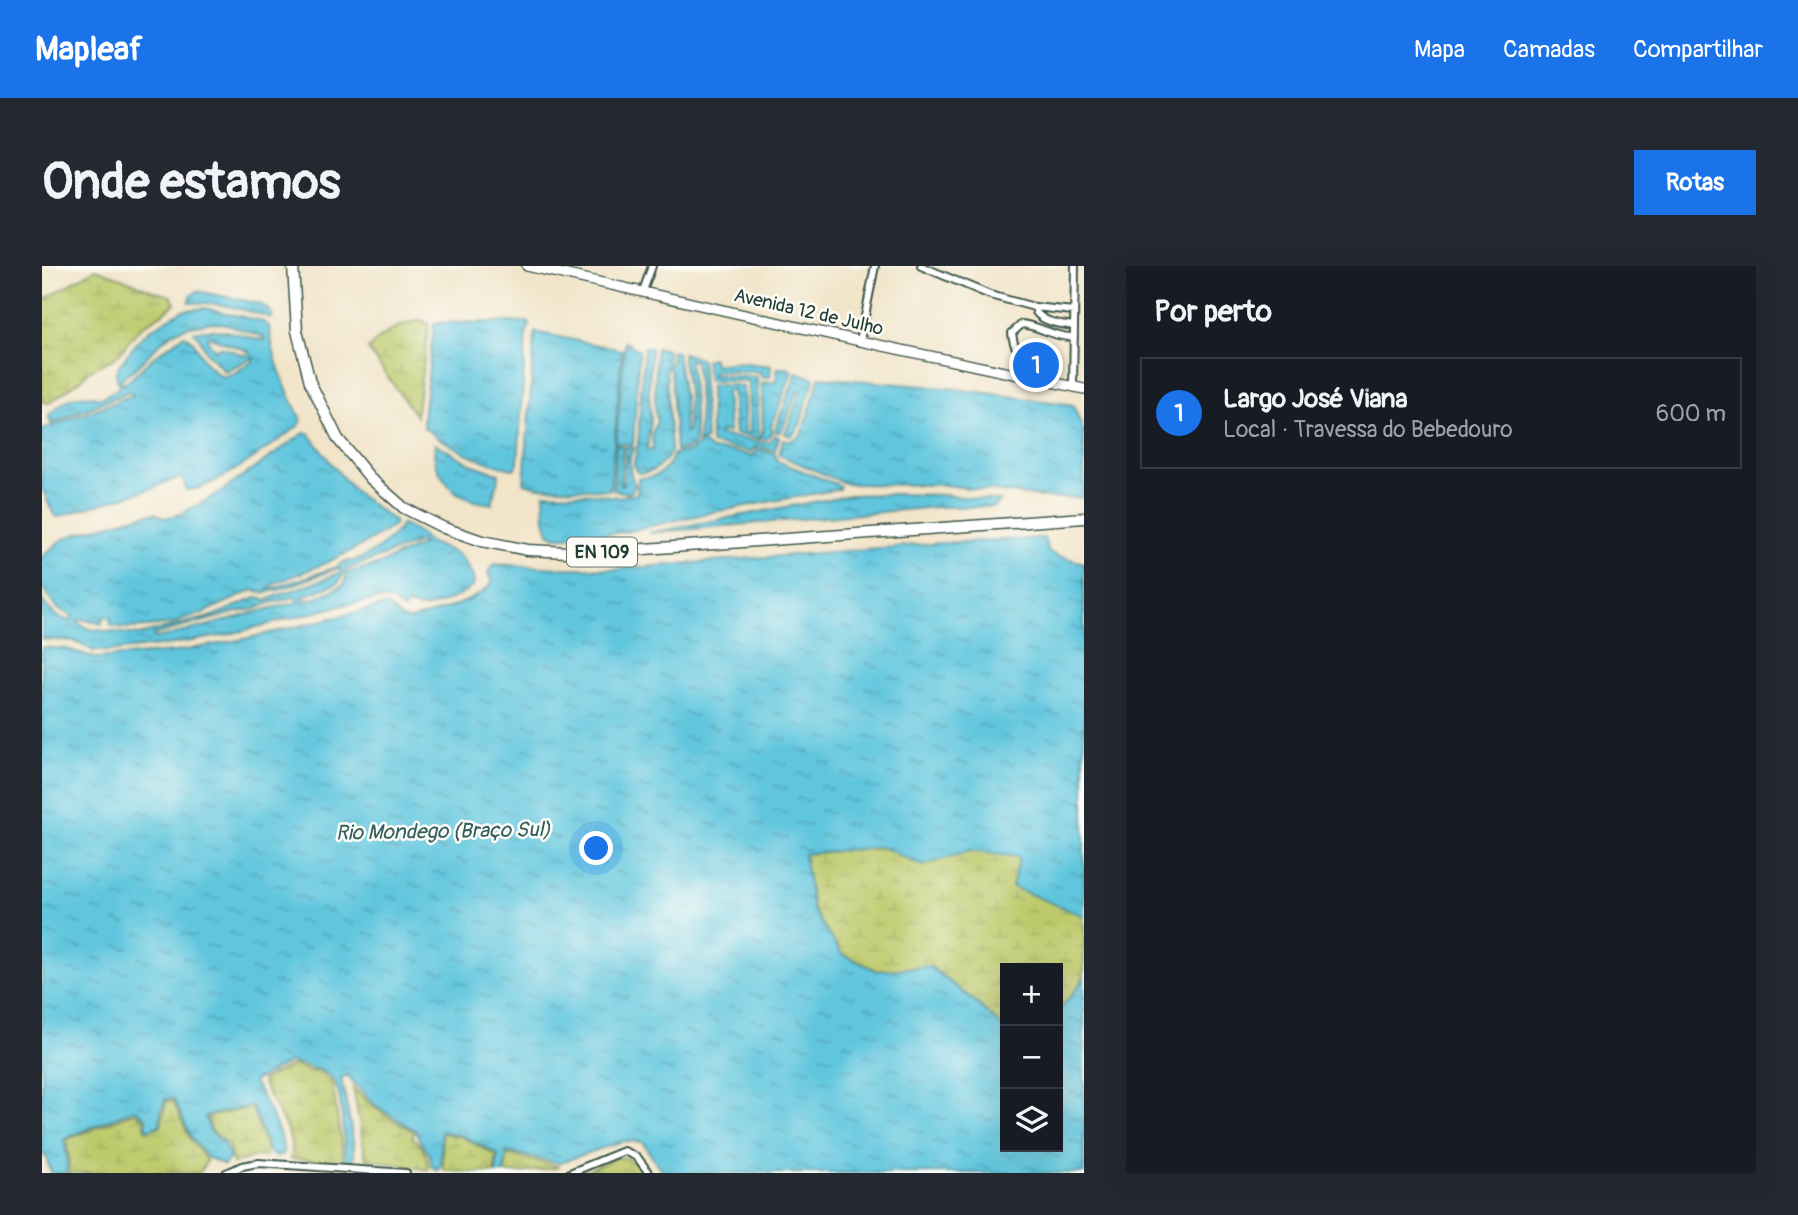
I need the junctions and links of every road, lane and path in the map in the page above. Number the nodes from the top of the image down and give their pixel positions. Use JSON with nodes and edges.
{"nodes":[{"id":1,"x":293,"y":266,"type":"edge"},
{"id":2,"x":527,"y":266,"type":"edge"},
{"id":3,"x":652,"y":266,"type":"edge"},
{"id":4,"x":875,"y":266,"type":"edge"},
{"id":5,"x":921,"y":266,"type":"edge"},
{"id":6,"x":1075,"y":266,"type":"edge"},
{"id":7,"x":931,"y":267,"type":"edge"},
{"id":8,"x":643,"y":291,"type":"junction"},
{"id":9,"x":1036,"y":307,"type":"junction"},
{"id":10,"x":1074,"y":311,"type":"junction"},
{"id":11,"x":1074,"y":326,"type":"junction"},
{"id":12,"x":1074,"y":337,"type":"junction"},
{"id":13,"x":860,"y":341,"type":"junction"},
{"id":14,"x":1074,"y":352,"type":"junction"},
{"id":15,"x":1084,"y":353,"type":"edge"},
{"id":16,"x":1028,"y":359,"type":"dead end"},
{"id":17,"x":1073,"y":386,"type":"junction"},
{"id":18,"x":1084,"y":389,"type":"edge"},
{"id":19,"x":1084,"y":518,"type":"edge"},
{"id":20,"x":226,"y":1173,"type":"edge"},
{"id":21,"x":406,"y":1173,"type":"edge"},
{"id":22,"x":570,"y":1173,"type":"edge"},
{"id":23,"x":649,"y":1173,"type":"edge"}],
"edges":[{"from":1,"to":19,"type":"main road","number":"EN 109"},
{"from":2,"to":8,"type":"main road","name":"Avenida 12 de Julho"},
{"from":3,"to":8,"type":"street"},
{"from":4,"to":13,"type":"street"},
{"from":5,"to":7,"type":"street"},
{"from":6,"to":10,"type":"street"},
{"from":7,"to":9,"type":"street"},
{"from":8,"to":13,"type":"main road","name":"Avenida 12 de Julho"},
{"from":9,"to":10,"type":"street"},
{"from":9,"to":11,"type":"street"},
{"from":10,"to":11,"type":"street"},
{"from":11,"to":12,"type":"street"},
{"from":12,"to":14,"type":"street"},
{"from":12,"to":16,"type":"street"},
{"from":13,"to":17,"type":"main road","name":"Avenida 12 de Julho"},
{"from":14,"to":15,"type":"street"},
{"from":14,"to":17,"type":"street"},
{"from":17,"to":18,"type":"main road","name":"Avenida 12 de Julho"},
{"from":20,"to":21,"type":"street"},
{"from":22,"to":23,"type":"street"}]}
